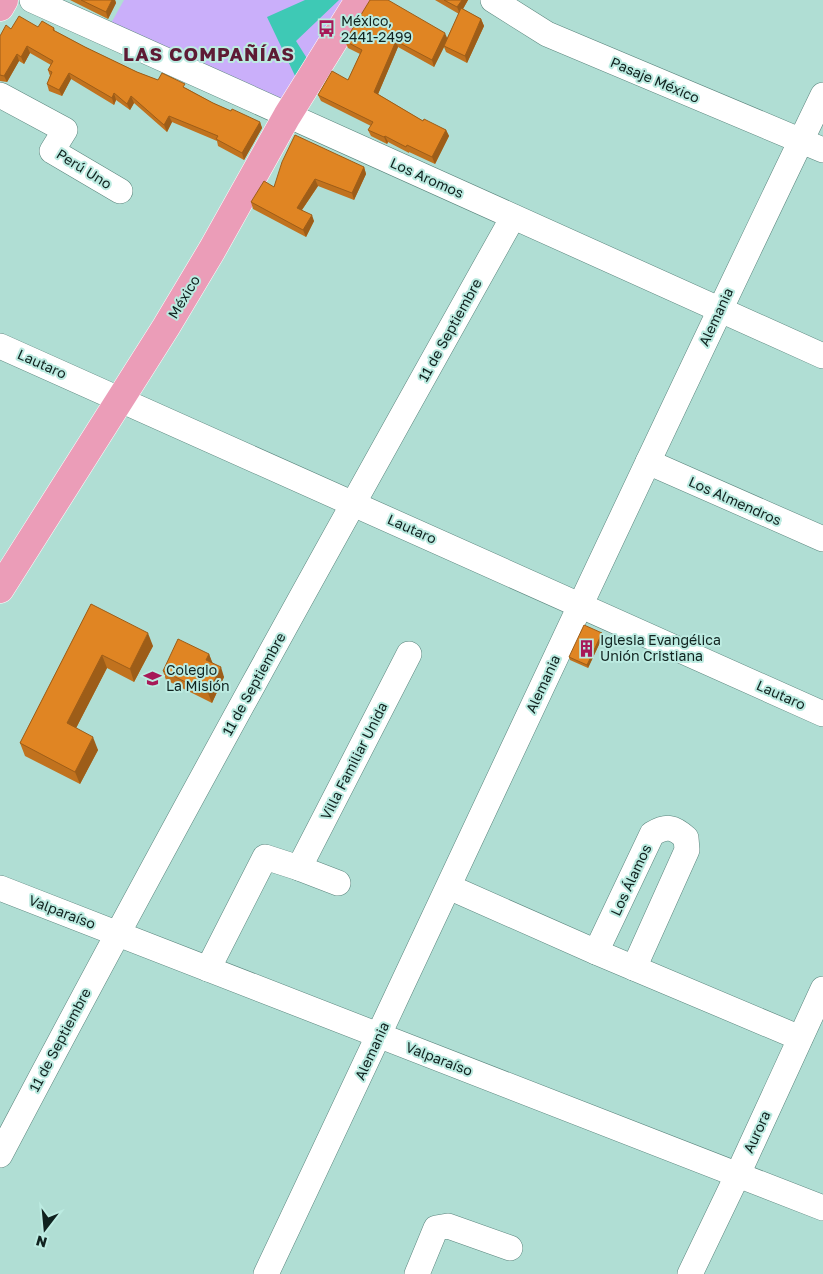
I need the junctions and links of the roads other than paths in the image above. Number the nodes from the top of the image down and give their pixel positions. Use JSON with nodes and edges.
{"nodes":[{"id":1,"x":4,"y":0,"type":"edge"},
{"id":2,"x":32,"y":0,"type":"edge"},
{"id":3,"x":359,"y":0,"type":"edge"},
{"id":4,"x":493,"y":0,"type":"edge"},
{"id":5,"x":0,"y":7,"type":"edge"},
{"id":6,"x":0,"y":95,"type":"edge"},
{"id":7,"x":823,"y":95,"type":"edge"},
{"id":8,"x":287,"y":116,"type":"junction"},
{"id":9,"x":812,"y":146,"type":"edge"},
{"id":10,"x":120,"y":191,"type":"dead end"},
{"id":11,"x":513,"y":217,"type":"junction"},
{"id":12,"x":720,"y":309,"type":"junction"},
{"id":13,"x":0,"y":346,"type":"edge"},
{"id":14,"x":823,"y":356,"type":"edge"},
{"id":15,"x":121,"y":398,"type":"junction"},
{"id":16,"x":648,"y":462,"type":"junction"},
{"id":17,"x":352,"y":503,"type":"junction"},
{"id":18,"x":823,"y":539,"type":"edge"},
{"id":19,"x":2,"y":581,"type":"edge"},
{"id":20,"x":580,"y":604,"type":"junction"},
{"id":21,"x":410,"y":654,"type":"dead end"},
{"id":22,"x":823,"y":714,"type":"edge"},
{"id":23,"x":299,"y":868,"type":"junction"},
{"id":24,"x":338,"y":882,"type":"dead end"},
{"id":25,"x":449,"y":887,"type":"junction"},
{"id":26,"x":0,"y":888,"type":"edge"},
{"id":27,"x":117,"y":934,"type":"junction"},
{"id":28,"x":596,"y":952,"type":"junction"},
{"id":29,"x":634,"y":968,"type":"junction"},
{"id":30,"x":208,"y":969,"type":"junction"},
{"id":31,"x":823,"y":988,"type":"edge"},
{"id":32,"x":379,"y":1036,"type":"junction"},
{"id":33,"x":800,"y":1038,"type":"junction"},
{"id":34,"x":0,"y":1155,"type":"edge"},
{"id":35,"x":738,"y":1174,"type":"junction"},
{"id":36,"x":823,"y":1208,"type":"edge"},
{"id":37,"x":510,"y":1248,"type":"dead end"},
{"id":38,"x":266,"y":1274,"type":"edge"},
{"id":39,"x":417,"y":1274,"type":"edge"},
{"id":40,"x":690,"y":1274,"type":"edge"}],
"edges":[{"from":1,"to":5,"type":"main road"},
{"from":2,"to":8,"type":"street","name":"Los Aromos"},
{"from":3,"to":8,"type":"main road","name":"México"},
{"from":4,"to":9,"type":"street","name":"Pasaje México"},
{"from":6,"to":10,"type":"street","name":"Perú Uno"},
{"from":7,"to":9,"type":"street","name":"Alemania"},
{"from":8,"to":11,"type":"street","name":"Los Aromos"},
{"from":8,"to":15,"type":"main road","name":"México"},
{"from":9,"to":12,"type":"street","name":"Alemania"},
{"from":11,"to":12,"type":"street","name":"Los Aromos"},
{"from":11,"to":17,"type":"street","name":"11 de Septiembre"},
{"from":12,"to":14,"type":"street","name":"Los Aromos"},
{"from":12,"to":16,"type":"street","name":"Alemania"},
{"from":13,"to":15,"type":"street","name":"Lautaro"},
{"from":15,"to":17,"type":"street","name":"Lautaro"},
{"from":15,"to":19,"type":"main road","name":"México"},
{"from":16,"to":18,"type":"street","name":"Los Almendros"},
{"from":16,"to":20,"type":"street","name":"Alemania"},
{"from":17,"to":20,"type":"street","name":"Lautaro"},
{"from":17,"to":27,"type":"street","name":"11 de Septiembre"},
{"from":20,"to":22,"type":"street","name":"Lautaro"},
{"from":20,"to":25,"type":"street","name":"Alemania"},
{"from":21,"to":23,"type":"street","name":"Villa Familiar Unida"},
{"from":23,"to":24,"type":"street"},
{"from":23,"to":30,"type":"street"},
{"from":25,"to":28,"type":"street"},
{"from":25,"to":32,"type":"street","name":"Alemania"},
{"from":26,"to":27,"type":"street","name":"Valparaíso"},
{"from":27,"to":30,"type":"street","name":"Valparaíso"},
{"from":27,"to":34,"type":"street","name":"11 de Septiembre"},
{"from":28,"to":29,"type":"street"},
{"from":28,"to":29,"type":"street","name":"Los Álamos"},
{"from":29,"to":33,"type":"street"},
{"from":30,"to":32,"type":"street","name":"Valparaíso"},
{"from":31,"to":33,"type":"street","name":"Aurora"},
{"from":32,"to":35,"type":"street","name":"Valparaíso"},
{"from":32,"to":38,"type":"street","name":"Alemania"},
{"from":33,"to":35,"type":"street","name":"Aurora"},
{"from":35,"to":36,"type":"street","name":"Valparaíso"},
{"from":35,"to":40,"type":"street","name":"Aurora"},
{"from":37,"to":39,"type":"street"}]}
